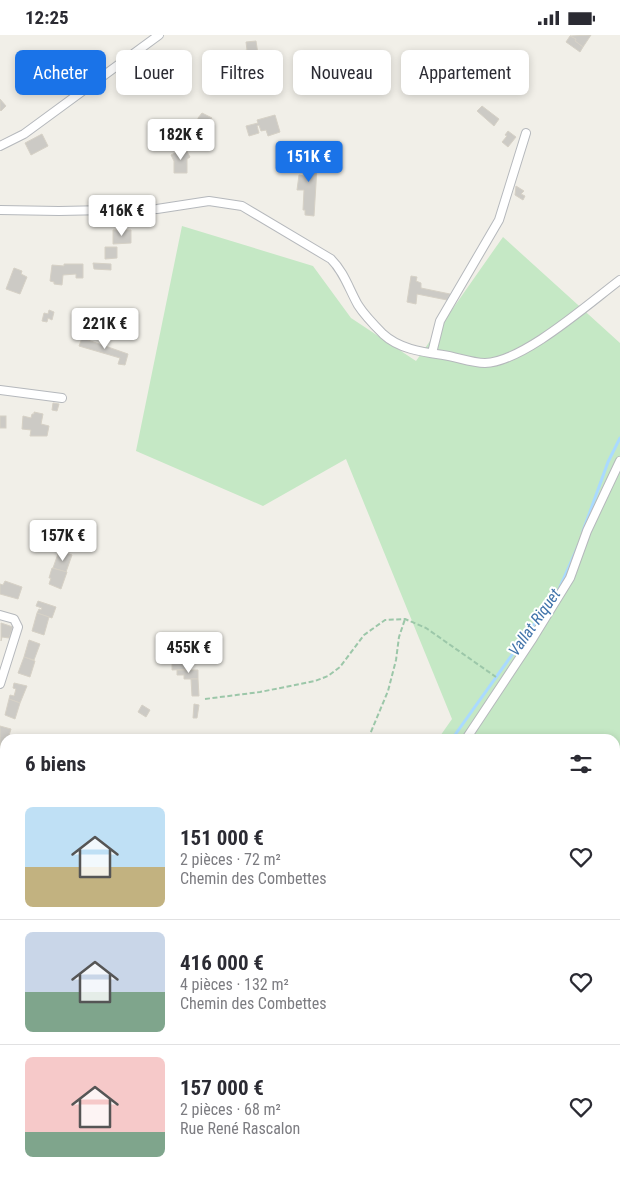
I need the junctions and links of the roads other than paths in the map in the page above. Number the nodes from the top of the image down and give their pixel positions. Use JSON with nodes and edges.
{"nodes":[{"id":1,"x":159,"y":35,"type":"edge"},
{"id":2,"x":526,"y":133,"type":"dead end"},
{"id":3,"x":0,"y":146,"type":"edge"},
{"id":4,"x":0,"y":210,"type":"edge"},
{"id":5,"x":620,"y":280,"type":"edge"},
{"id":6,"x":432,"y":353,"type":"junction"},
{"id":7,"x":0,"y":390,"type":"edge"},
{"id":8,"x":62,"y":398,"type":"dead end"},
{"id":9,"x":620,"y":461,"type":"edge"},
{"id":10,"x":0,"y":615,"type":"edge"},
{"id":11,"x":0,"y":685,"type":"edge"},
{"id":12,"x":469,"y":734,"type":"edge"}],
"edges":[{"from":1,"to":3,"type":"street"},
{"from":2,"to":6,"type":"street"},
{"from":4,"to":6,"type":"street"},
{"from":5,"to":6,"type":"street"},
{"from":7,"to":8,"type":"street"},
{"from":9,"to":12,"type":"street"},
{"from":10,"to":11,"type":"street"}]}
